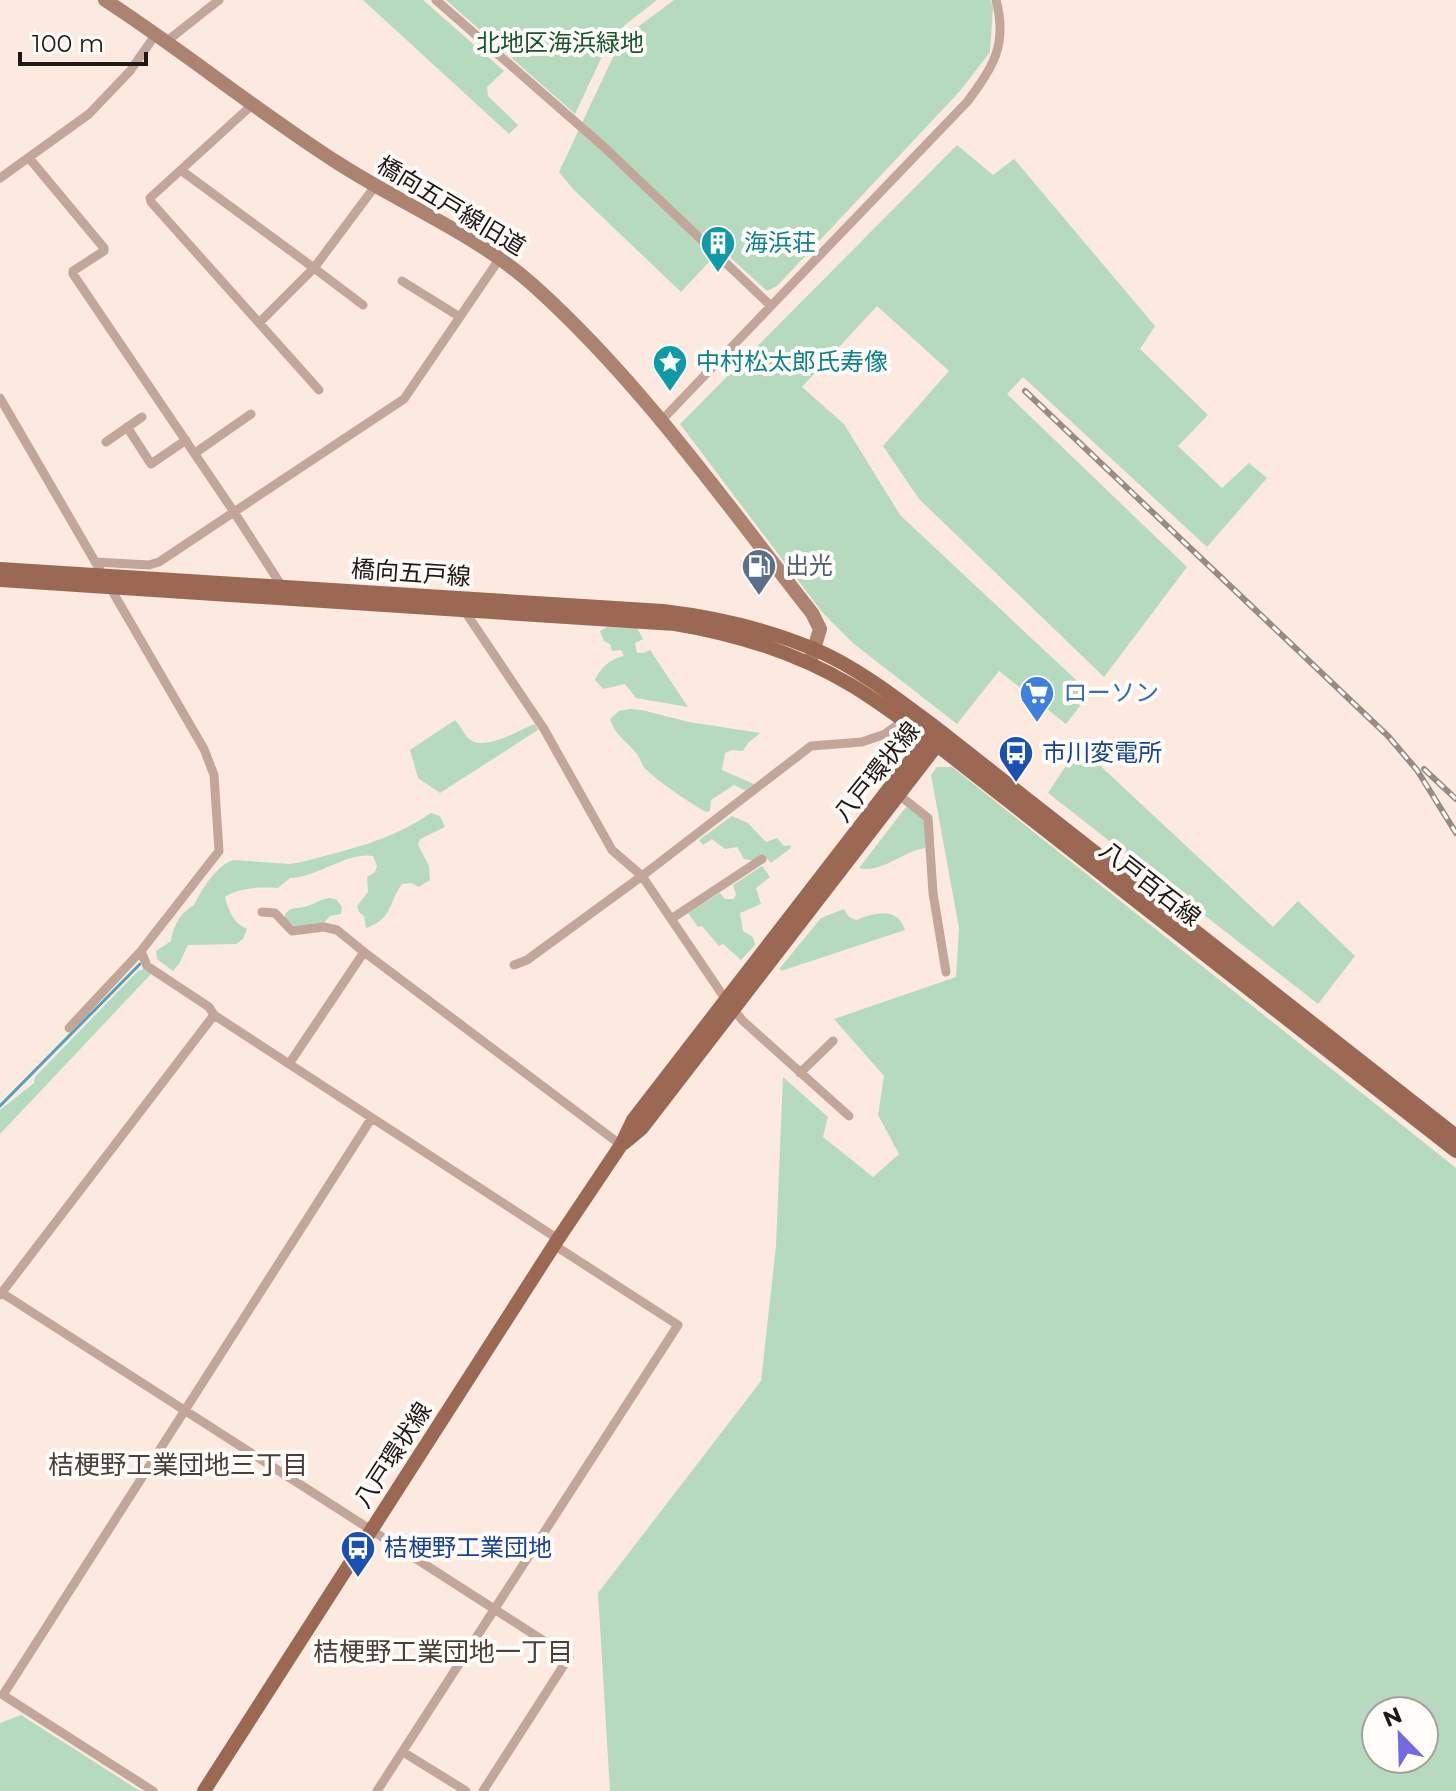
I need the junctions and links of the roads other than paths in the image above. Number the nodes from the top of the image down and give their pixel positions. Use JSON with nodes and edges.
{"nodes":[{"id":1,"x":105,"y":0,"type":"edge"},
{"id":2,"x":219,"y":0,"type":"edge"},
{"id":3,"x":436,"y":0,"type":"edge"},
{"id":4,"x":996,"y":0,"type":"edge"},
{"id":5,"x":161,"y":38,"type":"junction"},
{"id":6,"x":252,"y":105,"type":"junction"},
{"id":7,"x":29,"y":158,"type":"junction"},
{"id":8,"x":182,"y":171,"type":"junction"},
{"id":9,"x":0,"y":178,"type":"edge"},
{"id":10,"x":376,"y":185,"type":"junction"},
{"id":11,"x":500,"y":258,"type":"junction"},
{"id":12,"x":314,"y":268,"type":"junction"},
{"id":13,"x":402,"y":281,"type":"dead end"},
{"id":14,"x":363,"y":305,"type":"dead end"},
{"id":15,"x":771,"y":306,"type":"junction"},
{"id":16,"x":460,"y":317,"type":"junction"},
{"id":17,"x":259,"y":323,"type":"junction"},
{"id":18,"x":319,"y":390,"type":"dead end"},
{"id":19,"x":0,"y":398,"type":"edge"},
{"id":20,"x":251,"y":414,"type":"dead end"},
{"id":21,"x":142,"y":417,"type":"dead end"},
{"id":22,"x":661,"y":421,"type":"junction"},
{"id":23,"x":127,"y":427,"type":"junction"},
{"id":24,"x":186,"y":440,"type":"junction"},
{"id":25,"x":106,"y":442,"type":"dead end"},
{"id":26,"x":195,"y":453,"type":"junction"},
{"id":27,"x":234,"y":512,"type":"junction"},
{"id":28,"x":0,"y":569,"type":"edge"},
{"id":29,"x":109,"y":573,"type":"junction"},
{"id":30,"x":0,"y":580,"type":"edge"},
{"id":31,"x":286,"y":592,"type":"junction"},
{"id":32,"x":461,"y":604,"type":"junction"},
{"id":33,"x":812,"y":656,"type":"junction"},
{"id":34,"x":903,"y":721,"type":"junction"},
{"id":35,"x":935,"y":738,"type":"junction"},
{"id":36,"x":899,"y":795,"type":"junction"},
{"id":37,"x":762,"y":859,"type":"dead end"},
{"id":38,"x":642,"y":876,"type":"junction"},
{"id":39,"x":262,"y":912,"type":"dead end"},
{"id":40,"x":671,"y":919,"type":"junction"},
{"id":41,"x":141,"y":951,"type":"junction"},
{"id":42,"x":364,"y":952,"type":"junction"},
{"id":43,"x":514,"y":965,"type":"dead end"},
{"id":44,"x":946,"y":972,"type":"dead end"},
{"id":45,"x":729,"y":1005,"type":"junction"},
{"id":46,"x":214,"y":1015,"type":"junction"},
{"id":47,"x":69,"y":1028,"type":"dead end"},
{"id":48,"x":833,"y":1041,"type":"dead end"},
{"id":49,"x":289,"y":1064,"type":"junction"},
{"id":50,"x":800,"y":1073,"type":"junction"},
{"id":51,"x":849,"y":1116,"type":"dead end"},
{"id":52,"x":371,"y":1119,"type":"junction"},
{"id":53,"x":1456,"y":1136,"type":"edge"},
{"id":54,"x":621,"y":1145,"type":"junction"},
{"id":55,"x":1456,"y":1151,"type":"edge"},
{"id":56,"x":556,"y":1242,"type":"junction"},
{"id":57,"x":1,"y":1294,"type":"edge"},
{"id":58,"x":184,"y":1412,"type":"junction"},
{"id":59,"x":370,"y":1531,"type":"junction"},
{"id":60,"x":495,"y":1610,"type":"junction"},
{"id":61,"x":403,"y":1752,"type":"junction"},
{"id":62,"x":153,"y":1791,"type":"edge"},
{"id":63,"x":204,"y":1791,"type":"edge"},
{"id":64,"x":377,"y":1791,"type":"edge"},
{"id":65,"x":466,"y":1791,"type":"edge"},
{"id":66,"x":483,"y":1791,"type":"edge"}],
"edges":[{"from":1,"to":5,"type":"street","name":"橋向五戸線旧道"},
{"from":2,"to":5,"type":"street"},
{"from":3,"to":15,"type":"street"},
{"from":4,"to":15,"type":"street"},
{"from":5,"to":6,"type":"street","name":"橋向五戸線旧道"},
{"from":5,"to":7,"type":"street"},
{"from":6,"to":8,"type":"street"},
{"from":6,"to":10,"type":"street","name":"橋向五戸線旧道"},
{"from":7,"to":9,"type":"street"},
{"from":7,"to":24,"type":"street"},
{"from":8,"to":12,"type":"street"},
{"from":8,"to":17,"type":"street"},
{"from":10,"to":11,"type":"street","name":"橋向五戸線旧道"},
{"from":10,"to":12,"type":"street"},
{"from":11,"to":16,"type":"street"},
{"from":11,"to":22,"type":"street","name":"橋向五戸線旧道"},
{"from":12,"to":14,"type":"street"},
{"from":12,"to":17,"type":"street"},
{"from":13,"to":16,"type":"street"},
{"from":15,"to":22,"type":"street"},
{"from":16,"to":27,"type":"street"},
{"from":17,"to":18,"type":"street"},
{"from":19,"to":29,"type":"street"},
{"from":20,"to":26,"type":"street"},
{"from":21,"to":23,"type":"street"},
{"from":22,"to":33,"type":"street","name":"橋向五戸線旧道"},
{"from":23,"to":24,"type":"street"},
{"from":23,"to":25,"type":"street"},
{"from":24,"to":26,"type":"street"},
{"from":26,"to":27,"type":"street"},
{"from":27,"to":29,"type":"street"},
{"from":27,"to":31,"type":"street"},
{"from":28,"to":29,"type":"main road","name":"橋向五戸線"},
{"from":29,"to":30,"type":"main road","name":"橋向五戸線"},
{"from":29,"to":31,"type":"main road","name":"橋向五戸線"},
{"from":29,"to":41,"type":"street"},
{"from":31,"to":32,"type":"main road","name":"橋向五戸線"},
{"from":32,"to":33,"type":"main road","name":"橋向五戸線"},
{"from":32,"to":38,"type":"street"},
{"from":33,"to":34,"type":"main road","name":"八戸百石線"},
{"from":33,"to":35,"type":"main road","name":"八戸百石線"},
{"from":34,"to":35,"type":"main road","name":"八戸百石線"},
{"from":34,"to":38,"type":"street"},
{"from":35,"to":36,"type":"main road","name":"八戸環状線"},
{"from":35,"to":45,"type":"main road","name":"八戸環状線"},
{"from":35,"to":53,"type":"main road","name":"八戸百石線"},
{"from":35,"to":55,"type":"main road","name":"八戸百石線"},
{"from":36,"to":44,"type":"street"},
{"from":36,"to":45,"type":"main road","name":"八戸環状線"},
{"from":37,"to":40,"type":"street"},
{"from":38,"to":40,"type":"street"},
{"from":38,"to":43,"type":"street"},
{"from":39,"to":42,"type":"street"},
{"from":40,"to":45,"type":"street"},
{"from":41,"to":46,"type":"street"},
{"from":41,"to":47,"type":"street"},
{"from":42,"to":49,"type":"street"},
{"from":42,"to":54,"type":"street"},
{"from":45,"to":50,"type":"street"},
{"from":45,"to":54,"type":"main road","name":"八戸環状線"},
{"from":46,"to":49,"type":"street"},
{"from":46,"to":57,"type":"street"},
{"from":48,"to":50,"type":"street"},
{"from":49,"to":52,"type":"street"},
{"from":50,"to":51,"type":"street"},
{"from":52,"to":56,"type":"street"},
{"from":52,"to":58,"type":"street"},
{"from":54,"to":56,"type":"main road","name":"八戸環状線"},
{"from":56,"to":59,"type":"main road","name":"八戸環状線"},
{"from":56,"to":60,"type":"street"},
{"from":57,"to":58,"type":"street"},
{"from":58,"to":59,"type":"street"},
{"from":58,"to":62,"type":"street"},
{"from":59,"to":60,"type":"street"},
{"from":59,"to":63,"type":"main road","name":"八戸環状線"},
{"from":60,"to":61,"type":"street"},
{"from":60,"to":66,"type":"street"},
{"from":61,"to":64,"type":"street"},
{"from":61,"to":65,"type":"street"}]}
